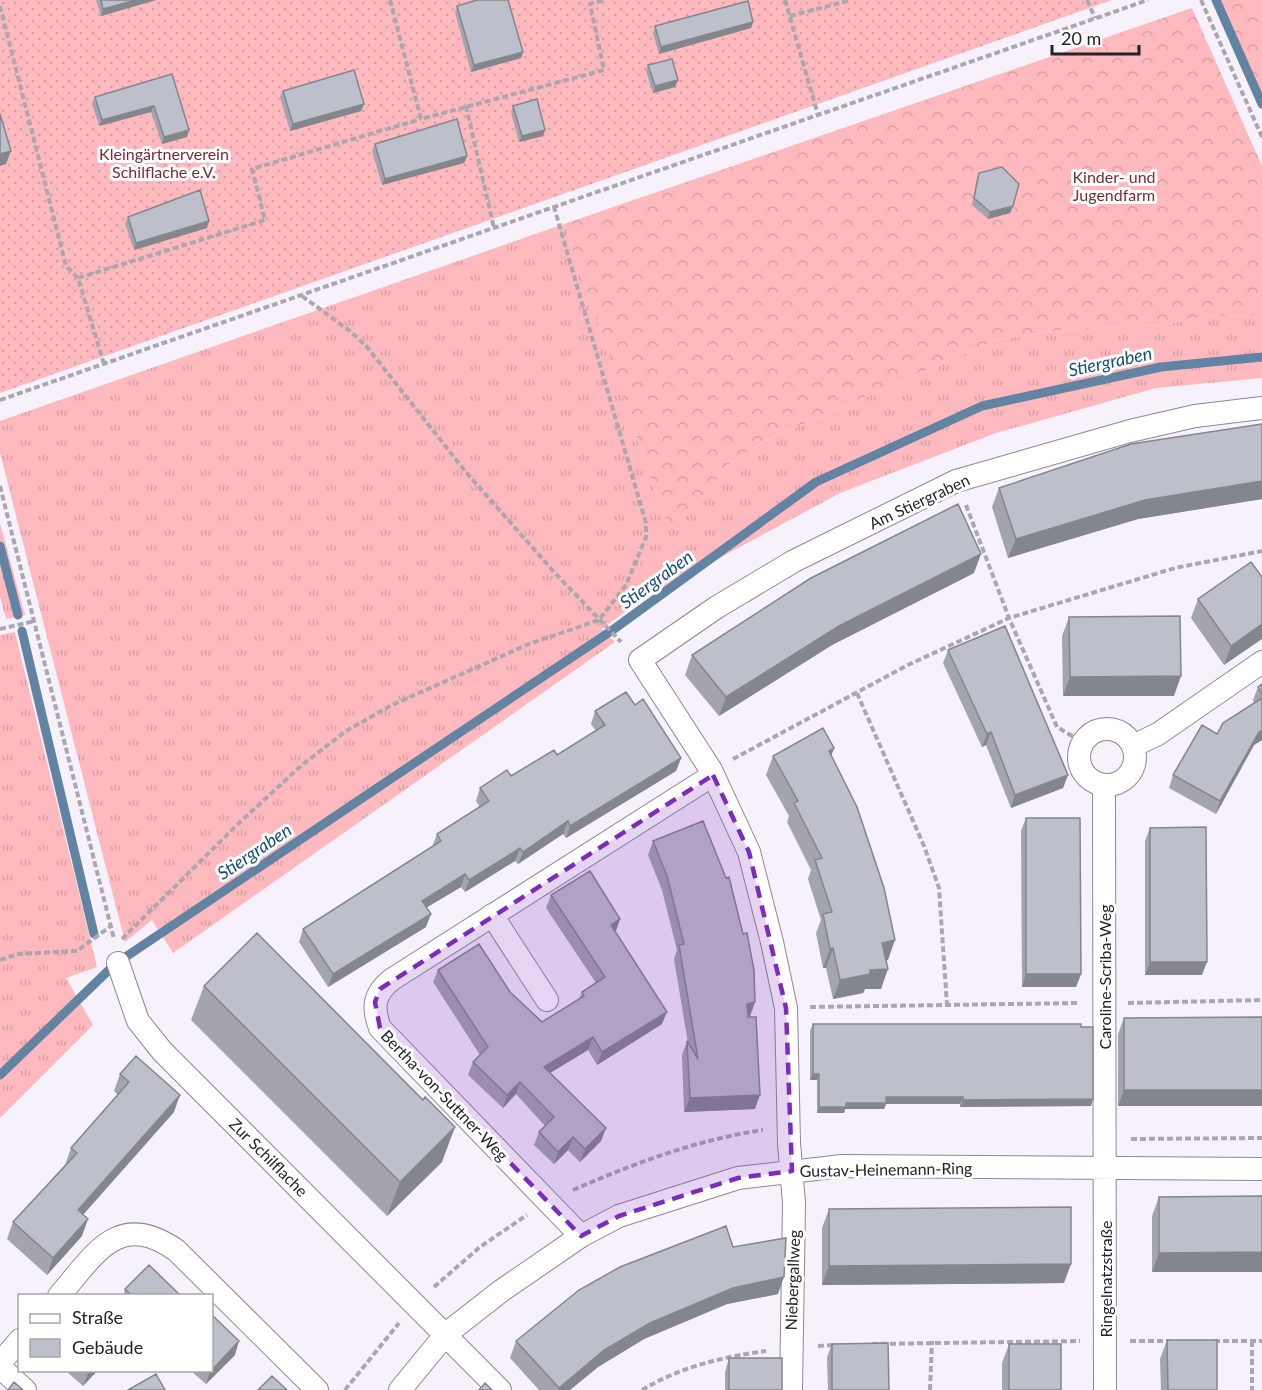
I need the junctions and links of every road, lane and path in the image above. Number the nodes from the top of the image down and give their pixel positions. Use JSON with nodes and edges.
{"nodes":[{"id":1,"x":390,"y":0,"type":"edge"},
{"id":2,"x":606,"y":0,"type":"edge"},
{"id":3,"x":785,"y":0,"type":"edge"},
{"id":4,"x":851,"y":0,"type":"edge"},
{"id":5,"x":1087,"y":0,"type":"edge"},
{"id":6,"x":1148,"y":0,"type":"edge"},
{"id":7,"x":1201,"y":0,"type":"edge"},
{"id":8,"x":0,"y":6,"type":"edge"},
{"id":9,"x":790,"y":16,"type":"junction"},
{"id":10,"x":1095,"y":18,"type":"junction"},
{"id":11,"x":466,"y":106,"type":"junction"},
{"id":12,"x":818,"y":115,"type":"junction"},
{"id":13,"x":421,"y":119,"type":"junction"},
{"id":14,"x":1262,"y":137,"type":"edge"},
{"id":15,"x":554,"y":207,"type":"junction"},
{"id":16,"x":494,"y":228,"type":"junction"},
{"id":17,"x":78,"y":278,"type":"junction"},
{"id":18,"x":302,"y":295,"type":"junction"},
{"id":19,"x":104,"y":364,"type":"junction"},
{"id":20,"x":0,"y":400,"type":"edge"},
{"id":21,"x":1262,"y":408,"type":"edge"},
{"id":22,"x":956,"y":481,"type":"junction"},
{"id":23,"x":0,"y":486,"type":"edge"},
{"id":24,"x":1262,"y":551,"type":"edge"},
{"id":25,"x":1009,"y":618,"type":"junction"},
{"id":26,"x":599,"y":620,"type":"junction"},
{"id":27,"x":35,"y":621,"type":"junction"},
{"id":28,"x":0,"y":629,"type":"edge"},
{"id":29,"x":610,"y":632,"type":"dead end"},
{"id":30,"x":640,"y":660,"type":"joint"},
{"id":31,"x":1262,"y":662,"type":"edge"},
{"id":32,"x":857,"y":693,"type":"junction"},
{"id":33,"x":1082,"y":742,"type":"junction"},
{"id":34,"x":1133,"y":746,"type":"junction"},
{"id":35,"x":712,"y":772,"type":"junction"},
{"id":36,"x":1104,"y":786,"type":"junction"},
{"id":37,"x":492,"y":915,"type":"junction"},
{"id":38,"x":111,"y":926,"type":"junction"},
{"id":39,"x":116,"y":954,"type":"junction"},
{"id":40,"x":0,"y":960,"type":"edge"},
{"id":41,"x":547,"y":1000,"type":"dead end"},
{"id":42,"x":1262,"y":1000,"type":"edge"},
{"id":43,"x":1103,"y":1003,"type":"junction"},
{"id":44,"x":947,"y":1005,"type":"junction"},
{"id":45,"x":786,"y":1008,"type":"junction"},
{"id":46,"x":1105,"y":1168,"type":"junction"},
{"id":47,"x":1262,"y":1169,"type":"edge"},
{"id":48,"x":792,"y":1171,"type":"junction"},
{"id":49,"x":581,"y":1236,"type":"junction"},
{"id":50,"x":61,"y":1294,"type":"edge"},
{"id":51,"x":446,"y":1334,"type":"junction"},
{"id":52,"x":932,"y":1341,"type":"junction"},
{"id":53,"x":1105,"y":1341,"type":"junction"},
{"id":54,"x":1173,"y":1341,"type":"edge"},
{"id":55,"x":1206,"y":1341,"type":"edge"},
{"id":56,"x":1252,"y":1341,"type":"junction"},
{"id":57,"x":1262,"y":1341,"type":"edge"},
{"id":58,"x":18,"y":1342,"type":"edge"},
{"id":59,"x":861,"y":1344,"type":"edge"},
{"id":60,"x":837,"y":1345,"type":"edge"},
{"id":61,"x":790,"y":1347,"type":"junction"},
{"id":62,"x":0,"y":1363,"type":"edge"},
{"id":63,"x":0,"y":1367,"type":"edge"},
{"id":64,"x":25,"y":1390,"type":"edge"},
{"id":65,"x":317,"y":1390,"type":"edge"},
{"id":66,"x":400,"y":1390,"type":"edge"},
{"id":67,"x":500,"y":1390,"type":"edge"},
{"id":68,"x":642,"y":1390,"type":"edge"},
{"id":69,"x":791,"y":1390,"type":"edge"},
{"id":70,"x":930,"y":1390,"type":"edge"},
{"id":71,"x":1105,"y":1390,"type":"edge"},
{"id":72,"x":1252,"y":1390,"type":"edge"}],
"edges":[{"from":1,"to":13,"type":"path"},
{"from":2,"to":11,"type":"path"},
{"from":3,"to":9,"type":"path"},
{"from":4,"to":9,"type":"path"},
{"from":5,"to":10,"type":"path"},
{"from":6,"to":10,"type":"path"},
{"from":7,"to":14,"type":"path"},
{"from":8,"to":17,"type":"path"},
{"from":9,"to":12,"type":"path"},
{"from":10,"to":12,"type":"path"},
{"from":11,"to":13,"type":"path"},
{"from":11,"to":16,"type":"path"},
{"from":12,"to":15,"type":"path"},
{"from":13,"to":17,"type":"path"},
{"from":15,"to":16,"type":"path"},
{"from":15,"to":26,"type":"path"},
{"from":16,"to":18,"type":"path"},
{"from":17,"to":19,"type":"path"},
{"from":18,"to":19,"type":"path"},
{"from":18,"to":26,"type":"path"},
{"from":19,"to":20,"type":"path"},
{"from":21,"to":22,"type":"street","name":"Am Stiergraben"},
{"from":22,"to":25,"type":"path"},
{"from":22,"to":30,"type":"street","name":"Am Stiergraben"},
{"from":23,"to":27,"type":"path"},
{"from":24,"to":25,"type":"path"},
{"from":25,"to":32,"type":"path"},
{"from":25,"to":33,"type":"path"},
{"from":26,"to":29,"type":"path"},
{"from":26,"to":39,"type":"path"},
{"from":27,"to":28,"type":"path"},
{"from":27,"to":38,"type":"path"},
{"from":30,"to":35,"type":"street","name":"Niebergallweg"},
{"from":31,"to":34,"type":"street"},
{"from":32,"to":35,"type":"path"},
{"from":32,"to":44,"type":"path"},
{"from":33,"to":34,"type":"street"},
{"from":33,"to":36,"type":"street"},
{"from":34,"to":36,"type":"street"},
{"from":35,"to":37,"type":"street","name":"Bertha-von-Suttner-Weg"},
{"from":35,"to":45,"type":"street","name":"Niebergallweg"},
{"from":36,"to":43,"type":"street","name":"Caroline-Scriba-Weg"},
{"from":37,"to":41,"type":"street"},
{"from":37,"to":49,"type":"street","name":"Bertha-von-Suttner-Weg"},
{"from":38,"to":39,"type":"path"},
{"from":38,"to":40,"type":"path"},
{"from":39,"to":51,"type":"street","name":"Zur Schilflache"},
{"from":42,"to":43,"type":"path"},
{"from":43,"to":44,"type":"path"},
{"from":43,"to":46,"type":"street","name":"Caroline-Scriba-Weg"},
{"from":44,"to":45,"type":"path"},
{"from":45,"to":48,"type":"street","name":"Niebergallweg"},
{"from":46,"to":47,"type":"street","name":"Gustav-Heinemann-Ring"},
{"from":46,"to":48,"type":"street","name":"Gustav-Heinemann-Ring"},
{"from":46,"to":53,"type":"street","name":"Ringelnatzstraße"},
{"from":48,"to":49,"type":"street","name":"Gustav-Heinemann-Ring"},
{"from":48,"to":61,"type":"street","name":"Niebergallweg"},
{"from":49,"to":51,"type":"street","name":"Gustav-Heinemann-Ring"},
{"from":50,"to":65,"type":"street"},
{"from":51,"to":66,"type":"street","name":"Gustav-Heinemann-Ring"},
{"from":51,"to":67,"type":"street","name":"Zur Schilflache"},
{"from":52,"to":53,"type":"path"},
{"from":52,"to":59,"type":"path"},
{"from":52,"to":70,"type":"path"},
{"from":53,"to":54,"type":"path"},
{"from":53,"to":71,"type":"street","name":"Ringelnatzstraße"},
{"from":55,"to":56,"type":"path"},
{"from":56,"to":57,"type":"path"},
{"from":56,"to":72,"type":"path"},
{"from":58,"to":62,"type":"street"},
{"from":60,"to":61,"type":"path"},
{"from":61,"to":68,"type":"path"},
{"from":61,"to":69,"type":"street","name":"Niebergallweg"},
{"from":63,"to":64,"type":"street"}]}
